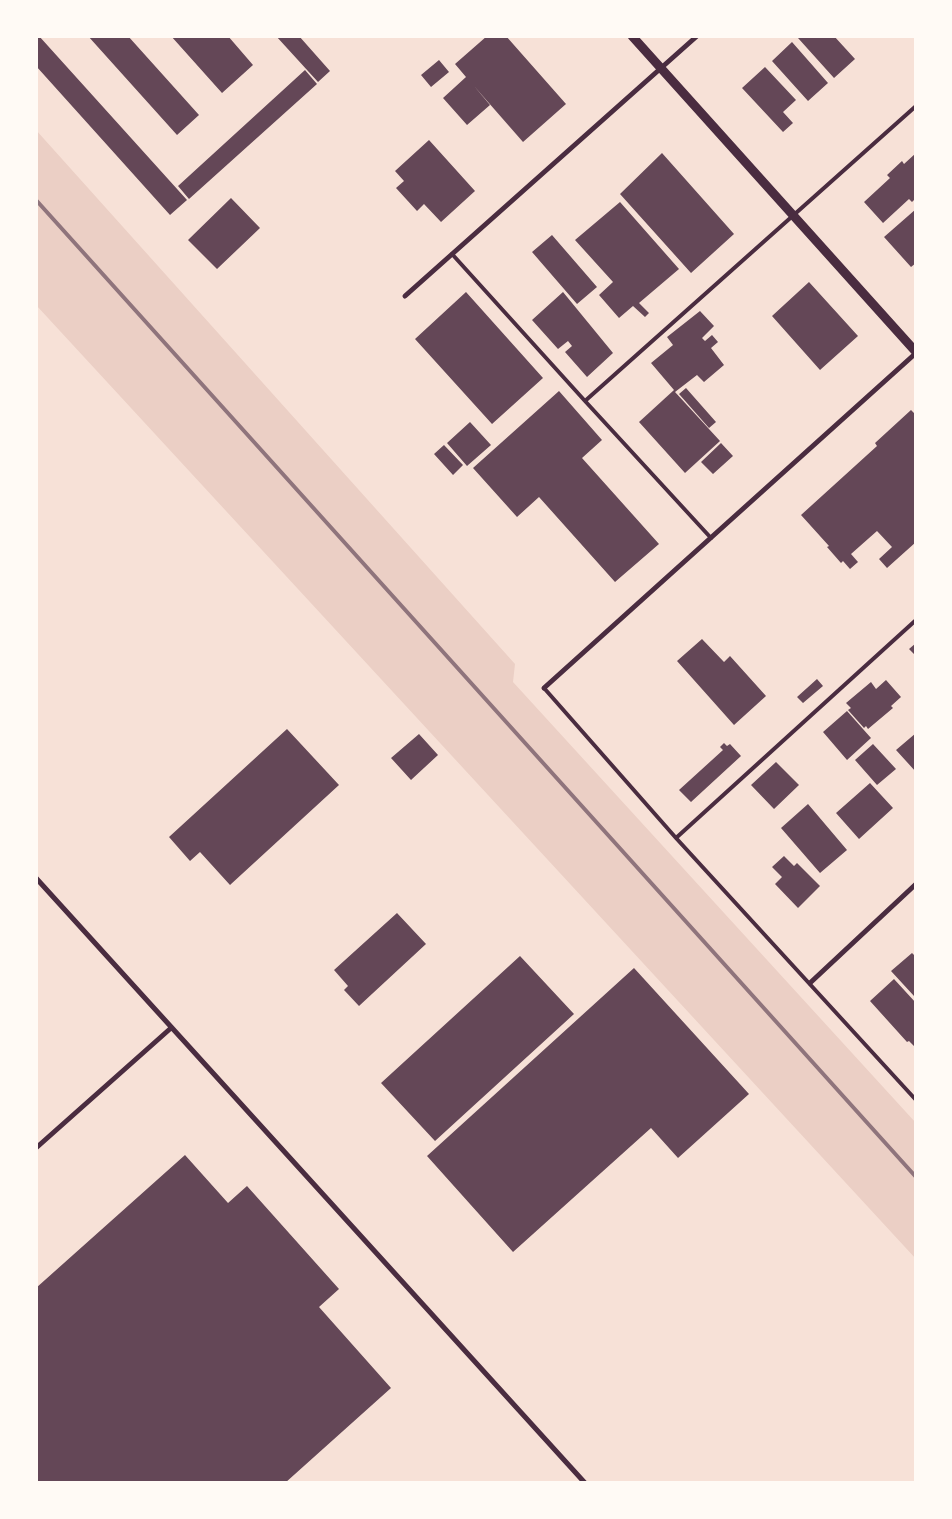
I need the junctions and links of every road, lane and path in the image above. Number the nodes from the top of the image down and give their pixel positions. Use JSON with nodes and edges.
{"nodes":[{"id":1,"x":632,"y":36,"type":"edge"},
{"id":2,"x":697,"y":36,"type":"edge"},
{"id":3,"x":660,"y":68,"type":"junction"},
{"id":4,"x":916,"y":106,"type":"edge"},
{"id":5,"x":793,"y":216,"type":"junction"},
{"id":6,"x":452,"y":254,"type":"junction"},
{"id":7,"x":405,"y":296,"type":"dead end"},
{"id":8,"x":916,"y":352,"type":"edge"},
{"id":9,"x":585,"y":401,"type":"junction"},
{"id":10,"x":711,"y":538,"type":"junction"},
{"id":11,"x":916,"y":620,"type":"edge"},
{"id":12,"x":544,"y":688,"type":"joint"},
{"id":13,"x":676,"y":838,"type":"junction"},
{"id":14,"x":36,"y":878,"type":"edge"},
{"id":15,"x":916,"y":884,"type":"edge"},
{"id":16,"x":810,"y":983,"type":"junction"},
{"id":17,"x":171,"y":1028,"type":"junction"},
{"id":18,"x":916,"y":1100,"type":"edge"},
{"id":19,"x":36,"y":1148,"type":"edge"},
{"id":20,"x":585,"y":1483,"type":"edge"}],
"edges":[{"from":1,"to":3,"type":"street"},
{"from":2,"to":3,"type":"street"},
{"from":3,"to":5,"type":"street"},
{"from":3,"to":6,"type":"street"},
{"from":4,"to":5,"type":"lane"},
{"from":5,"to":8,"type":"street"},
{"from":5,"to":9,"type":"lane"},
{"from":6,"to":7,"type":"street"},
{"from":6,"to":9,"type":"lane"},
{"from":8,"to":10,"type":"street"},
{"from":9,"to":10,"type":"lane"},
{"from":10,"to":12,"type":"street"},
{"from":11,"to":13,"type":"lane"},
{"from":12,"to":13,"type":"lane"},
{"from":13,"to":16,"type":"lane"},
{"from":14,"to":17,"type":"street"},
{"from":15,"to":16,"type":"street"},
{"from":16,"to":18,"type":"lane"},
{"from":17,"to":19,"type":"street"},
{"from":17,"to":20,"type":"street"}]}
